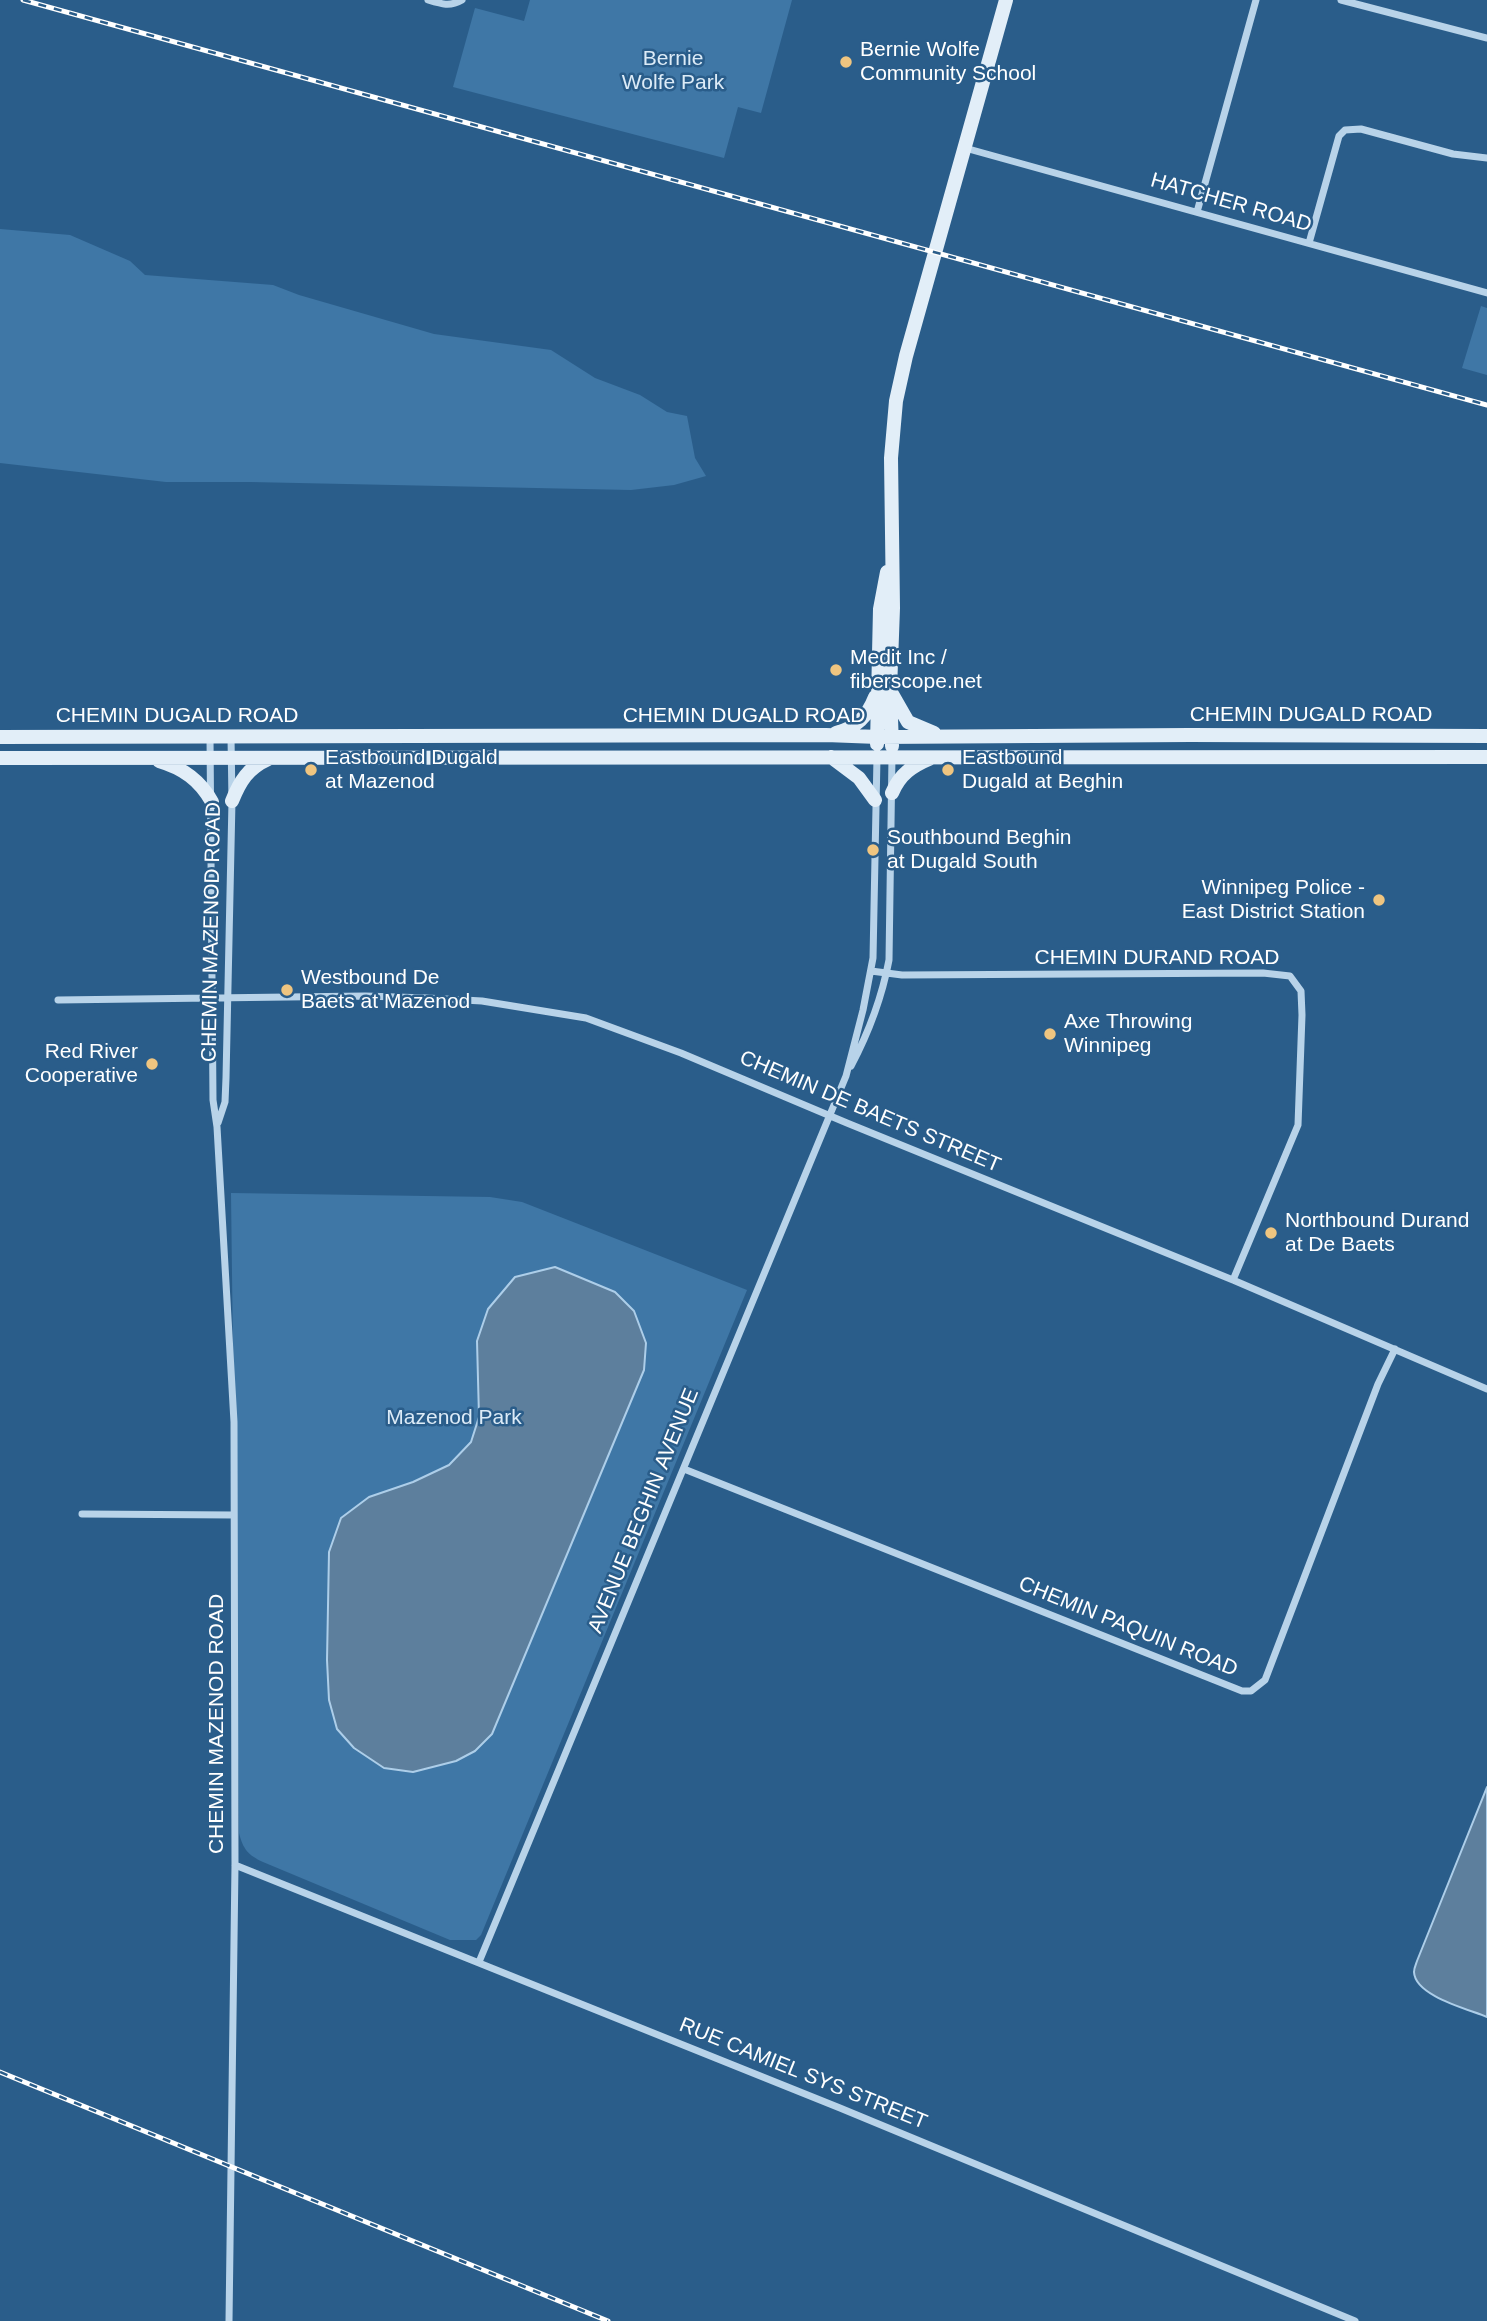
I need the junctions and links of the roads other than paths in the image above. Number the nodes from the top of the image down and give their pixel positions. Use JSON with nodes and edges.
{"nodes":[{"id":1,"x":428,"y":0,"type":"edge"},
{"id":2,"x":462,"y":0,"type":"edge"},
{"id":3,"x":1006,"y":0,"type":"edge"},
{"id":4,"x":1256,"y":0,"type":"edge"},
{"id":5,"x":1341,"y":0,"type":"edge"},
{"id":6,"x":1487,"y":38,"type":"edge"},
{"id":7,"x":965,"y":148,"type":"junction"},
{"id":8,"x":1487,"y":158,"type":"edge"},
{"id":9,"x":1197,"y":212,"type":"junction"},
{"id":10,"x":1310,"y":243,"type":"junction"},
{"id":11,"x":1487,"y":293,"type":"edge"},
{"id":12,"x":884,"y":690,"type":"junction"},
{"id":13,"x":826,"y":735,"type":"junction"},
{"id":14,"x":1487,"y":736,"type":"edge"},
{"id":15,"x":0,"y":737,"type":"edge"},
{"id":16,"x":210,"y":737,"type":"junction"},
{"id":17,"x":231,"y":737,"type":"junction"},
{"id":18,"x":885,"y":737,"type":"junction"},
{"id":19,"x":946,"y":737,"type":"junction"},
{"id":20,"x":884,"y":756,"type":"junction"},
{"id":21,"x":936,"y":756,"type":"junction"},
{"id":22,"x":144,"y":757,"type":"junction"},
{"id":23,"x":211,"y":757,"type":"junction"},
{"id":24,"x":232,"y":757,"type":"junction"},
{"id":25,"x":274,"y":757,"type":"junction"},
{"id":26,"x":831,"y":757,"type":"junction"},
{"id":27,"x":1487,"y":757,"type":"edge"},
{"id":28,"x":0,"y":758,"type":"edge"},
{"id":29,"x":891,"y":793,"type":"junction"},
{"id":30,"x":875,"y":800,"type":"junction"},
{"id":31,"x":212,"y":802,"type":"junction"},
{"id":32,"x":232,"y":802,"type":"junction"},
{"id":33,"x":871,"y":971,"type":"junction"},
{"id":34,"x":887,"y":973,"type":"junction"},
{"id":35,"x":226,"y":999,"type":"junction"},
{"id":36,"x":58,"y":1000,"type":"dead end"},
{"id":37,"x":210,"y":1000,"type":"junction"},
{"id":38,"x":846,"y":1076,"type":"junction"},
{"id":39,"x":829,"y":1116,"type":"junction"},
{"id":40,"x":217,"y":1127,"type":"junction"},
{"id":41,"x":1233,"y":1280,"type":"junction"},
{"id":42,"x":1395,"y":1349,"type":"junction"},
{"id":43,"x":1487,"y":1389,"type":"edge"},
{"id":44,"x":684,"y":1469,"type":"junction"},
{"id":45,"x":82,"y":1514,"type":"dead end"},
{"id":46,"x":234,"y":1515,"type":"junction"},
{"id":47,"x":235,"y":1865,"type":"junction"},
{"id":48,"x":479,"y":1962,"type":"junction"},
{"id":49,"x":229,"y":2321,"type":"edge"},
{"id":50,"x":1355,"y":2321,"type":"edge"}],
"edges":[{"from":1,"to":2,"type":"street"},
{"from":3,"to":7,"type":"main road","name":"AVENUE BEGHIN AVENUE"},
{"from":4,"to":9,"type":"street"},
{"from":5,"to":6,"type":"street"},
{"from":7,"to":9,"type":"street","name":"HATCHER ROAD"},
{"from":7,"to":12,"type":"main road","name":"AVENUE BEGHIN AVENUE"},
{"from":8,"to":10,"type":"street"},
{"from":9,"to":10,"type":"street","name":"HATCHER ROAD"},
{"from":10,"to":11,"type":"street","name":"HATCHER ROAD"},
{"from":12,"to":13,"type":"main road"},
{"from":12,"to":18,"type":"main road","name":"AVENUE BEGHIN AVENUE"},
{"from":12,"to":19,"type":"main road"},
{"from":13,"to":17,"type":"main road","name":"CHEMIN DUGALD ROAD"},
{"from":13,"to":18,"type":"main road","name":"CHEMIN DUGALD ROAD"},
{"from":14,"to":19,"type":"main road","name":"CHEMIN DUGALD ROAD"},
{"from":15,"to":16,"type":"main road","name":"CHEMIN DUGALD ROAD"},
{"from":16,"to":17,"type":"main road","name":"CHEMIN DUGALD ROAD"},
{"from":16,"to":23,"type":"street","name":"CHEMIN MAZENOD ROAD"},
{"from":17,"to":24,"type":"street","name":"CHEMIN MAZENOD ROAD"},
{"from":18,"to":19,"type":"main road","name":"CHEMIN DUGALD ROAD"},
{"from":18,"to":20,"type":"main road","name":"AVENUE BEGHIN AVENUE"},
{"from":20,"to":21,"type":"main road","name":"CHEMIN DUGALD ROAD"},
{"from":20,"to":26,"type":"main road","name":"CHEMIN DUGALD ROAD"},
{"from":20,"to":29,"type":"street","name":"AVENUE BEGHIN AVENUE"},
{"from":20,"to":30,"type":"street","name":"AVENUE BEGHIN AVENUE"},
{"from":21,"to":27,"type":"main road","name":"CHEMIN DUGALD ROAD"},
{"from":21,"to":29,"type":"main road"},
{"from":22,"to":23,"type":"main road","name":"CHEMIN DUGALD ROAD"},
{"from":22,"to":28,"type":"main road","name":"CHEMIN DUGALD ROAD"},
{"from":22,"to":31,"type":"main road"},
{"from":23,"to":24,"type":"main road","name":"CHEMIN DUGALD ROAD"},
{"from":23,"to":31,"type":"street","name":"CHEMIN MAZENOD ROAD"},
{"from":24,"to":25,"type":"main road","name":"CHEMIN DUGALD ROAD"},
{"from":24,"to":32,"type":"street","name":"CHEMIN MAZENOD ROAD"},
{"from":25,"to":26,"type":"main road","name":"CHEMIN DUGALD ROAD"},
{"from":25,"to":32,"type":"main road"},
{"from":26,"to":30,"type":"main road"},
{"from":29,"to":34,"type":"street","name":"AVENUE BEGHIN AVENUE"},
{"from":30,"to":33,"type":"street","name":"AVENUE BEGHIN AVENUE"},
{"from":31,"to":37,"type":"street","name":"CHEMIN MAZENOD ROAD"},
{"from":32,"to":35,"type":"street","name":"CHEMIN MAZENOD ROAD"},
{"from":33,"to":34,"type":"street","name":"CHEMIN DURAND ROAD"},
{"from":33,"to":38,"type":"street","name":"AVENUE BEGHIN AVENUE"},
{"from":34,"to":38,"type":"street","name":"AVENUE BEGHIN AVENUE"},
{"from":34,"to":41,"type":"street","name":"CHEMIN DURAND ROAD"},
{"from":35,"to":37,"type":"street","name":"CHEMIN DE BAETS STREET"},
{"from":35,"to":39,"type":"street","name":"CHEMIN DE BAETS STREET"},
{"from":35,"to":40,"type":"street","name":"CHEMIN MAZENOD ROAD"},
{"from":36,"to":37,"type":"street","name":"CHEMIN DE BAETS STREET"},
{"from":37,"to":40,"type":"street","name":"CHEMIN MAZENOD ROAD"},
{"from":38,"to":39,"type":"street","name":"AVENUE BEGHIN AVENUE"},
{"from":39,"to":41,"type":"street","name":"CHEMIN DE BAETS STREET"},
{"from":39,"to":44,"type":"street","name":"AVENUE BEGHIN AVENUE"},
{"from":40,"to":46,"type":"street","name":"CHEMIN MAZENOD ROAD"},
{"from":41,"to":42,"type":"street","name":"CHEMIN DE BAETS STREET"},
{"from":42,"to":43,"type":"street","name":"CHEMIN DE BAETS STREET"},
{"from":42,"to":44,"type":"street","name":"CHEMIN PAQUIN ROAD"},
{"from":44,"to":48,"type":"street","name":"AVENUE BEGHIN AVENUE"},
{"from":45,"to":46,"type":"street"},
{"from":46,"to":47,"type":"street","name":"CHEMIN MAZENOD ROAD"},
{"from":47,"to":48,"type":"street","name":"RUE CAMIEL SYS STREET"},
{"from":47,"to":49,"type":"street","name":"CHEMIN MAZENOD ROAD"},
{"from":48,"to":50,"type":"street","name":"RUE CAMIEL SYS STREET"}]}
